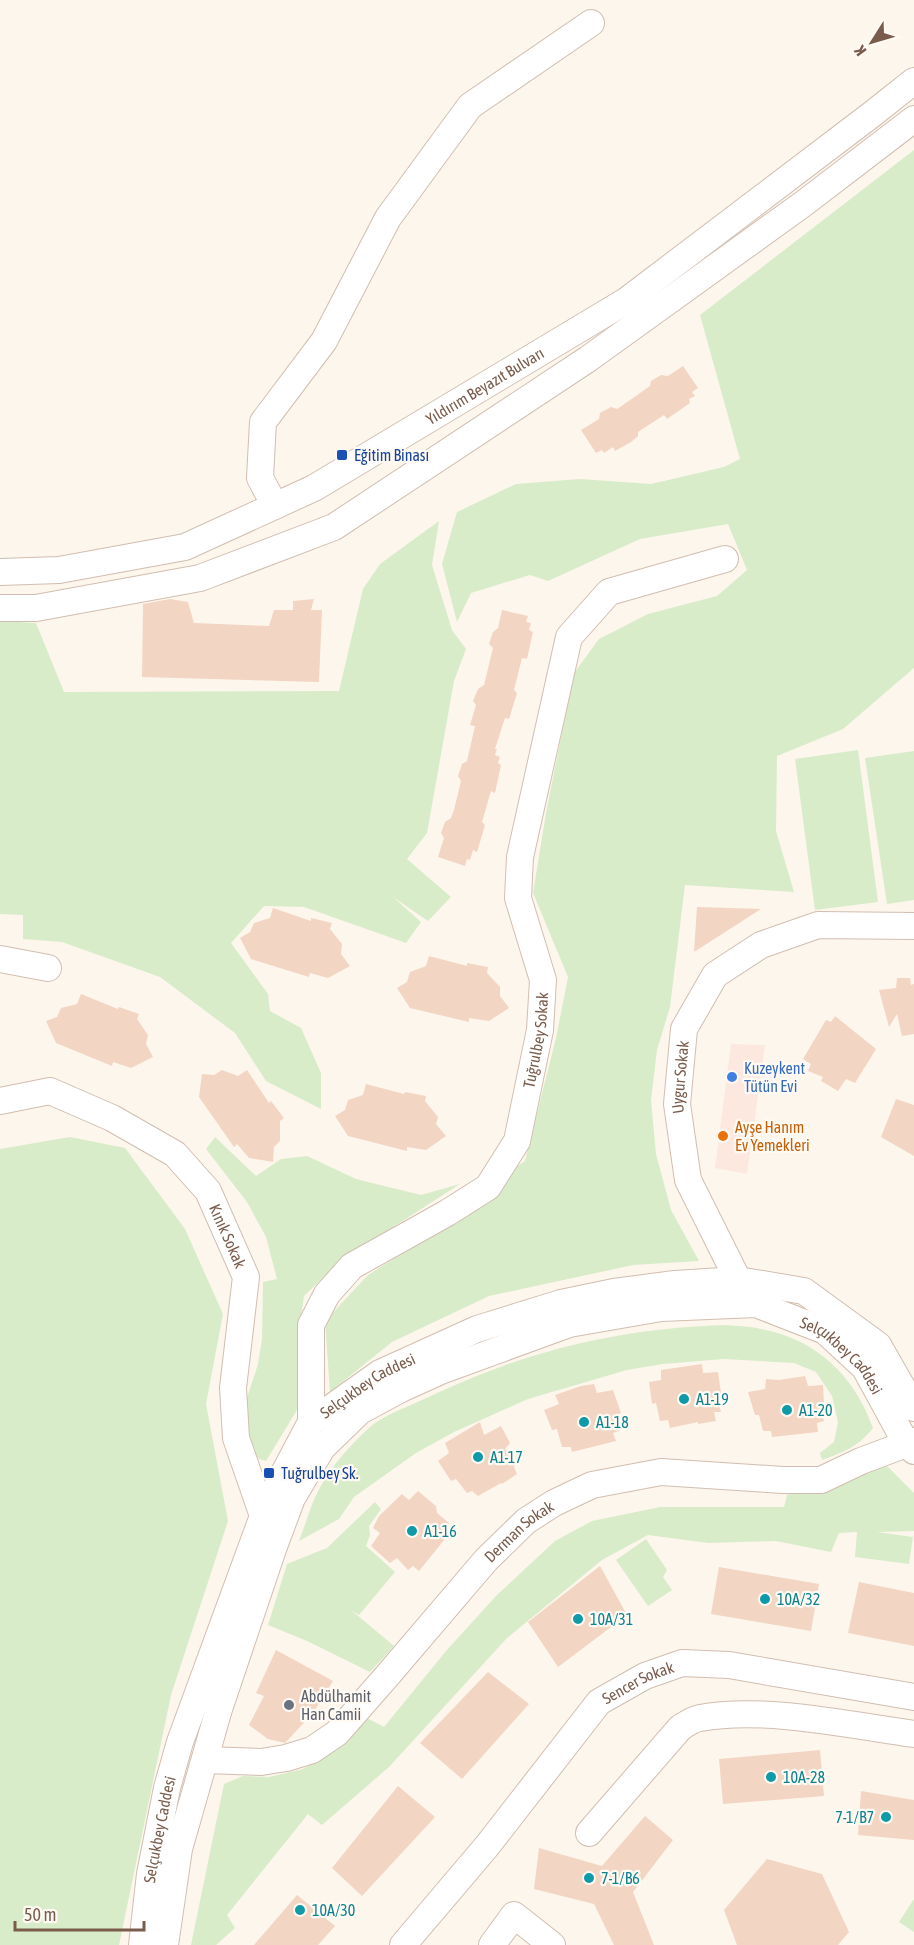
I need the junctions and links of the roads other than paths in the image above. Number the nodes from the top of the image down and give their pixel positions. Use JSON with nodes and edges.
{"nodes":[{"id":1,"x":591,"y":23,"type":"dead end"},
{"id":2,"x":914,"y":81,"type":"edge"},
{"id":3,"x":914,"y":120,"type":"edge"},
{"id":4,"x":275,"y":507,"type":"junction"},
{"id":5,"x":725,"y":559,"type":"dead end"},
{"id":6,"x":0,"y":572,"type":"edge"},
{"id":7,"x":0,"y":608,"type":"edge"},
{"id":8,"x":914,"y":926,"type":"edge"},
{"id":9,"x":0,"y":959,"type":"edge"},
{"id":10,"x":48,"y":968,"type":"dead end"},
{"id":11,"x":0,"y":1101,"type":"edge"},
{"id":12,"x":738,"y":1280,"type":"junction"},
{"id":13,"x":756,"y":1304,"type":"junction"},
{"id":14,"x":914,"y":1408,"type":"edge"},
{"id":15,"x":311,"y":1422,"type":"junction"},
{"id":16,"x":912,"y":1446,"type":"edge"},
{"id":17,"x":263,"y":1516,"type":"junction"},
{"id":18,"x":263,"y":1546,"type":"junction"},
{"id":19,"x":914,"y":1697,"type":"edge"},
{"id":20,"x":914,"y":1734,"type":"edge"},
{"id":21,"x":205,"y":1760,"type":"junction"},
{"id":22,"x":588,"y":1833,"type":"dead end"},
{"id":23,"x":142,"y":1945,"type":"edge"},
{"id":24,"x":165,"y":1945,"type":"edge"},
{"id":25,"x":403,"y":1945,"type":"edge"},
{"id":26,"x":492,"y":1945,"type":"edge"},
{"id":27,"x":552,"y":1945,"type":"edge"}],
"edges":[{"from":1,"to":4,"type":"street"},
{"from":2,"to":4,"type":"street","name":"Yıldırım Beyazıt Bulvarı"},
{"from":3,"to":7,"type":"street","name":"Yıldırım Beyazıt Bulvarı"},
{"from":4,"to":6,"type":"street","name":"Yıldırım Beyazıt Bulvarı"},
{"from":5,"to":15,"type":"street","name":"Tuğrulbey Sokak"},
{"from":8,"to":12,"type":"street","name":"Uygur Sokak"},
{"from":9,"to":10,"type":"street"},
{"from":11,"to":17,"type":"street","name":"Kınık Sokak"},
{"from":12,"to":13,"type":"street","name":"Uygur Sokak"},
{"from":12,"to":14,"type":"street","name":"Selçukbey Caddesi"},
{"from":12,"to":15,"type":"street","name":"Selçukbey Caddesi"},
{"from":13,"to":16,"type":"street","name":"Selçukbey Caddesi"},
{"from":13,"to":18,"type":"street","name":"Selçukbey Caddesi"},
{"from":15,"to":17,"type":"street","name":"Selçukbey Caddesi"},
{"from":16,"to":21,"type":"street","name":"Derman Sokak"},
{"from":17,"to":18,"type":"street","name":"Selçukbey Caddesi"},
{"from":18,"to":21,"type":"street","name":"Selçukbey Caddesi"},
{"from":18,"to":23,"type":"street","name":"Selçukbey Caddesi"},
{"from":19,"to":25,"type":"street","name":"Sencer Sokak"},
{"from":20,"to":22,"type":"street"},
{"from":21,"to":24,"type":"street","name":"Selçukbey Caddesi"},
{"from":26,"to":27,"type":"street"}]}
